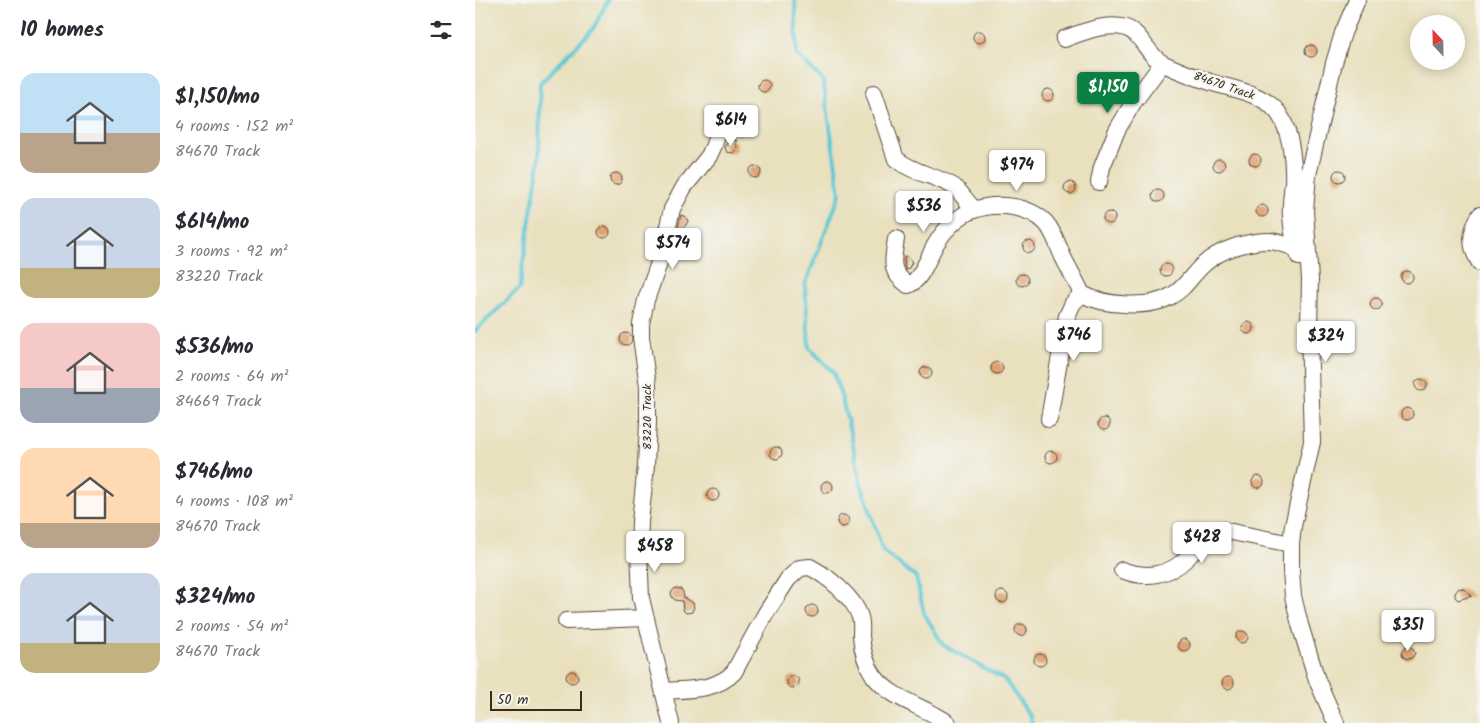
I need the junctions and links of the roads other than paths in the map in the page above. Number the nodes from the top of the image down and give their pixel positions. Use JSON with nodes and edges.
{"nodes":[{"id":1,"x":1357,"y":0,"type":"edge"},
{"id":2,"x":1064,"y":39,"type":"dead end"},
{"id":3,"x":1162,"y":64,"type":"junction"},
{"id":4,"x":874,"y":93,"type":"dead end"},
{"id":5,"x":719,"y":126,"type":"dead end"},
{"id":6,"x":1099,"y":182,"type":"dead end"},
{"id":7,"x":974,"y":210,"type":"junction"},
{"id":8,"x":1480,"y":215,"type":"edge"},
{"id":9,"x":897,"y":238,"type":"dead end"},
{"id":10,"x":1297,"y":249,"type":"junction"},
{"id":11,"x":1480,"y":263,"type":"edge"},
{"id":12,"x":1310,"y":279,"type":"junction"},
{"id":13,"x":1083,"y":294,"type":"junction"},
{"id":14,"x":1049,"y":419,"type":"dead end"},
{"id":15,"x":1291,"y":544,"type":"junction"},
{"id":16,"x":1122,"y":570,"type":"dead end"},
{"id":17,"x":645,"y":618,"type":"junction"},
{"id":18,"x":566,"y":621,"type":"dead end"},
{"id":19,"x":664,"y":691,"type":"junction"},
{"id":20,"x":671,"y":723,"type":"edge"},
{"id":21,"x":948,"y":723,"type":"edge"},
{"id":22,"x":1336,"y":723,"type":"edge"}],
"edges":[{"from":1,"to":12,"type":"street"},
{"from":2,"to":3,"type":"street"},
{"from":3,"to":6,"type":"street"},
{"from":3,"to":10,"type":"street","name":"84670 Track"},
{"from":4,"to":7,"type":"street"},
{"from":5,"to":17,"type":"street","name":"83220 Track"},
{"from":7,"to":9,"type":"street"},
{"from":7,"to":13,"type":"street"},
{"from":8,"to":11,"type":"street"},
{"from":10,"to":12,"type":"street","name":"84670 Track"},
{"from":10,"to":13,"type":"street"},
{"from":12,"to":15,"type":"street"},
{"from":13,"to":14,"type":"street"},
{"from":15,"to":16,"type":"street"},
{"from":15,"to":22,"type":"street"},
{"from":17,"to":18,"type":"street"},
{"from":17,"to":19,"type":"street","name":"83220 Track"},
{"from":19,"to":20,"type":"street","name":"83220 Track"},
{"from":19,"to":21,"type":"street"}]}
